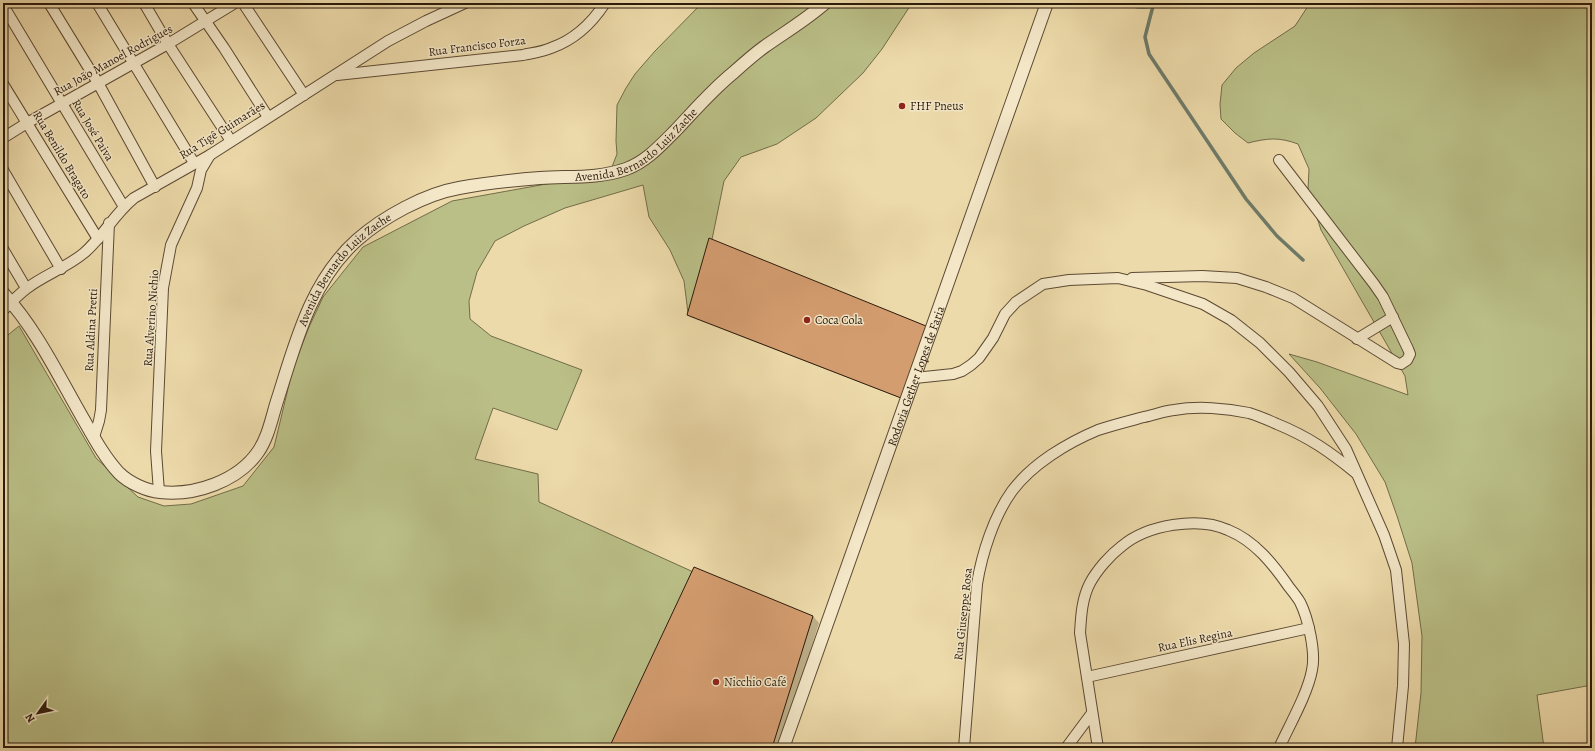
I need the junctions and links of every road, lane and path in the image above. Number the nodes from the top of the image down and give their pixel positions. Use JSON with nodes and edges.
{"nodes":[{"id":1,"x":49,"y":3,"type":"edge"},
{"id":2,"x":97,"y":3,"type":"edge"},
{"id":3,"x":144,"y":3,"type":"edge"},
{"id":4,"x":193,"y":3,"type":"edge"},
{"id":5,"x":235,"y":3,"type":"edge"},
{"id":6,"x":243,"y":3,"type":"edge"},
{"id":7,"x":465,"y":3,"type":"edge"},
{"id":8,"x":605,"y":3,"type":"edge"},
{"id":9,"x":825,"y":3,"type":"edge"},
{"id":10,"x":1047,"y":3,"type":"edge"},
{"id":11,"x":3,"y":5,"type":"edge"},
{"id":12,"x":206,"y":22,"type":"junction"},
{"id":13,"x":168,"y":44,"type":"junction"},
{"id":14,"x":135,"y":63,"type":"junction"},
{"id":15,"x":335,"y":75,"type":"junction"},
{"id":16,"x":98,"y":83,"type":"junction"},
{"id":17,"x":3,"y":84,"type":"edge"},
{"id":18,"x":304,"y":95,"type":"junction"},
{"id":19,"x":62,"y":103,"type":"junction"},
{"id":20,"x":268,"y":117,"type":"junction"},
{"id":21,"x":26,"y":122,"type":"junction"},
{"id":22,"x":3,"y":138,"type":"edge"},
{"id":23,"x":231,"y":141,"type":"junction"},
{"id":24,"x":210,"y":155,"type":"junction"},
{"id":25,"x":1279,"y":160,"type":"dead end"},
{"id":26,"x":194,"y":163,"type":"junction"},
{"id":27,"x":3,"y":170,"type":"edge"},
{"id":28,"x":155,"y":187,"type":"junction"},
{"id":29,"x":124,"y":206,"type":"junction"},
{"id":30,"x":109,"y":223,"type":"junction"},
{"id":31,"x":98,"y":239,"type":"junction"},
{"id":32,"x":3,"y":249,"type":"edge"},
{"id":33,"x":61,"y":269,"type":"junction"},
{"id":34,"x":1118,"y":278,"type":"junction"},
{"id":35,"x":26,"y":288,"type":"junction"},
{"id":36,"x":3,"y":293,"type":"edge"},
{"id":37,"x":7,"y":306,"type":"edge"},
{"id":38,"x":1393,"y":317,"type":"junction"},
{"id":39,"x":1357,"y":339,"type":"junction"},
{"id":40,"x":915,"y":378,"type":"junction"},
{"id":41,"x":94,"y":438,"type":"junction"},
{"id":42,"x":1358,"y":475,"type":"junction"},
{"id":43,"x":158,"y":492,"type":"junction"},
{"id":44,"x":1309,"y":628,"type":"junction"},
{"id":45,"x":1088,"y":677,"type":"junction"},
{"id":46,"x":1092,"y":712,"type":"junction"},
{"id":47,"x":783,"y":748,"type":"edge"},
{"id":48,"x":964,"y":748,"type":"edge"},
{"id":49,"x":1066,"y":748,"type":"edge"},
{"id":50,"x":1098,"y":748,"type":"edge"},
{"id":51,"x":1279,"y":748,"type":"edge"},
{"id":52,"x":1397,"y":748,"type":"edge"}],
"edges":[{"from":1,"to":16,"type":"street"},
{"from":2,"to":14,"type":"street"},
{"from":3,"to":13,"type":"street"},
{"from":4,"to":12,"type":"street"},
{"from":5,"to":12,"type":"street","name":"Rua João Manoel Rodrigues"},
{"from":6,"to":18,"type":"street"},
{"from":7,"to":15,"type":"street","name":"Rua Tigê Guimarães"},
{"from":8,"to":15,"type":"street","name":"Rua Francisco Forza"},
{"from":9,"to":43,"type":"street","name":"Avenida Bernardo Luiz Zache"},
{"from":10,"to":40,"type":"street","name":"Rodovia Gether Lopes de Faria"},
{"from":11,"to":19,"type":"street","name":"Rua José Paiva"},
{"from":12,"to":13,"type":"street","name":"Rua João Manoel Rodrigues"},
{"from":12,"to":20,"type":"street"},
{"from":13,"to":14,"type":"street","name":"Rua João Manoel Rodrigues"},
{"from":13,"to":23,"type":"street"},
{"from":14,"to":16,"type":"street","name":"Rua João Manoel Rodrigues"},
{"from":14,"to":26,"type":"street"},
{"from":15,"to":18,"type":"street","name":"Rua Tigê Guimarães"},
{"from":16,"to":19,"type":"street","name":"Rua João Manoel Rodrigues"},
{"from":16,"to":28,"type":"street"},
{"from":17,"to":21,"type":"street","name":"Rua Benildo Bragato"},
{"from":18,"to":20,"type":"street","name":"Rua Tigê Guimarães"},
{"from":19,"to":21,"type":"street","name":"Rua João Manoel Rodrigues"},
{"from":19,"to":29,"type":"street","name":"Rua José Paiva"},
{"from":20,"to":23,"type":"street","name":"Rua Tigê Guimarães"},
{"from":21,"to":22,"type":"street","name":"Rua João Manoel Rodrigues"},
{"from":21,"to":31,"type":"street","name":"Rua Benildo Bragato"},
{"from":23,"to":24,"type":"street","name":"Rua Tigê Guimarães"},
{"from":24,"to":26,"type":"street","name":"Rua Tigê Guimarães"},
{"from":24,"to":43,"type":"street","name":"Rua Alverino Nichio"},
{"from":25,"to":38,"type":"street"},
{"from":26,"to":28,"type":"street","name":"Rua Tigê Guimarães"},
{"from":27,"to":33,"type":"street"},
{"from":28,"to":29,"type":"street","name":"Rua Tigê Guimarães"},
{"from":29,"to":30,"type":"street","name":"Rua Tigê Guimarães"},
{"from":30,"to":31,"type":"street","name":"Rua Tigê Guimarães"},
{"from":30,"to":41,"type":"street","name":"Rua Aldina Pretti"},
{"from":31,"to":33,"type":"street","name":"Rua Tigê Guimarães"},
{"from":32,"to":35,"type":"street"},
{"from":33,"to":35,"type":"street","name":"Rua Tigê Guimarães"},
{"from":34,"to":39,"type":"street"},
{"from":34,"to":40,"type":"street"},
{"from":34,"to":42,"type":"street"},
{"from":35,"to":37,"type":"street","name":"Rua Tigê Guimarães"},
{"from":36,"to":37,"type":"street","name":"Avenida Bernardo Luiz Zache"},
{"from":37,"to":41,"type":"street","name":"Avenida Bernardo Luiz Zache"},
{"from":38,"to":39,"type":"street"},
{"from":38,"to":39,"type":"street"},
{"from":40,"to":47,"type":"street","name":"Rodovia Gether Lopes de Faria"},
{"from":41,"to":43,"type":"street","name":"Avenida Bernardo Luiz Zache"},
{"from":42,"to":48,"type":"street","name":"Rua Giuseppe Rosa"},
{"from":42,"to":52,"type":"street"},
{"from":44,"to":45,"type":"street","name":"Rua Elis Regina"},
{"from":44,"to":45,"type":"street"},
{"from":44,"to":51,"type":"street"},
{"from":45,"to":46,"type":"street"},
{"from":46,"to":49,"type":"street"},
{"from":46,"to":50,"type":"street"}]}
